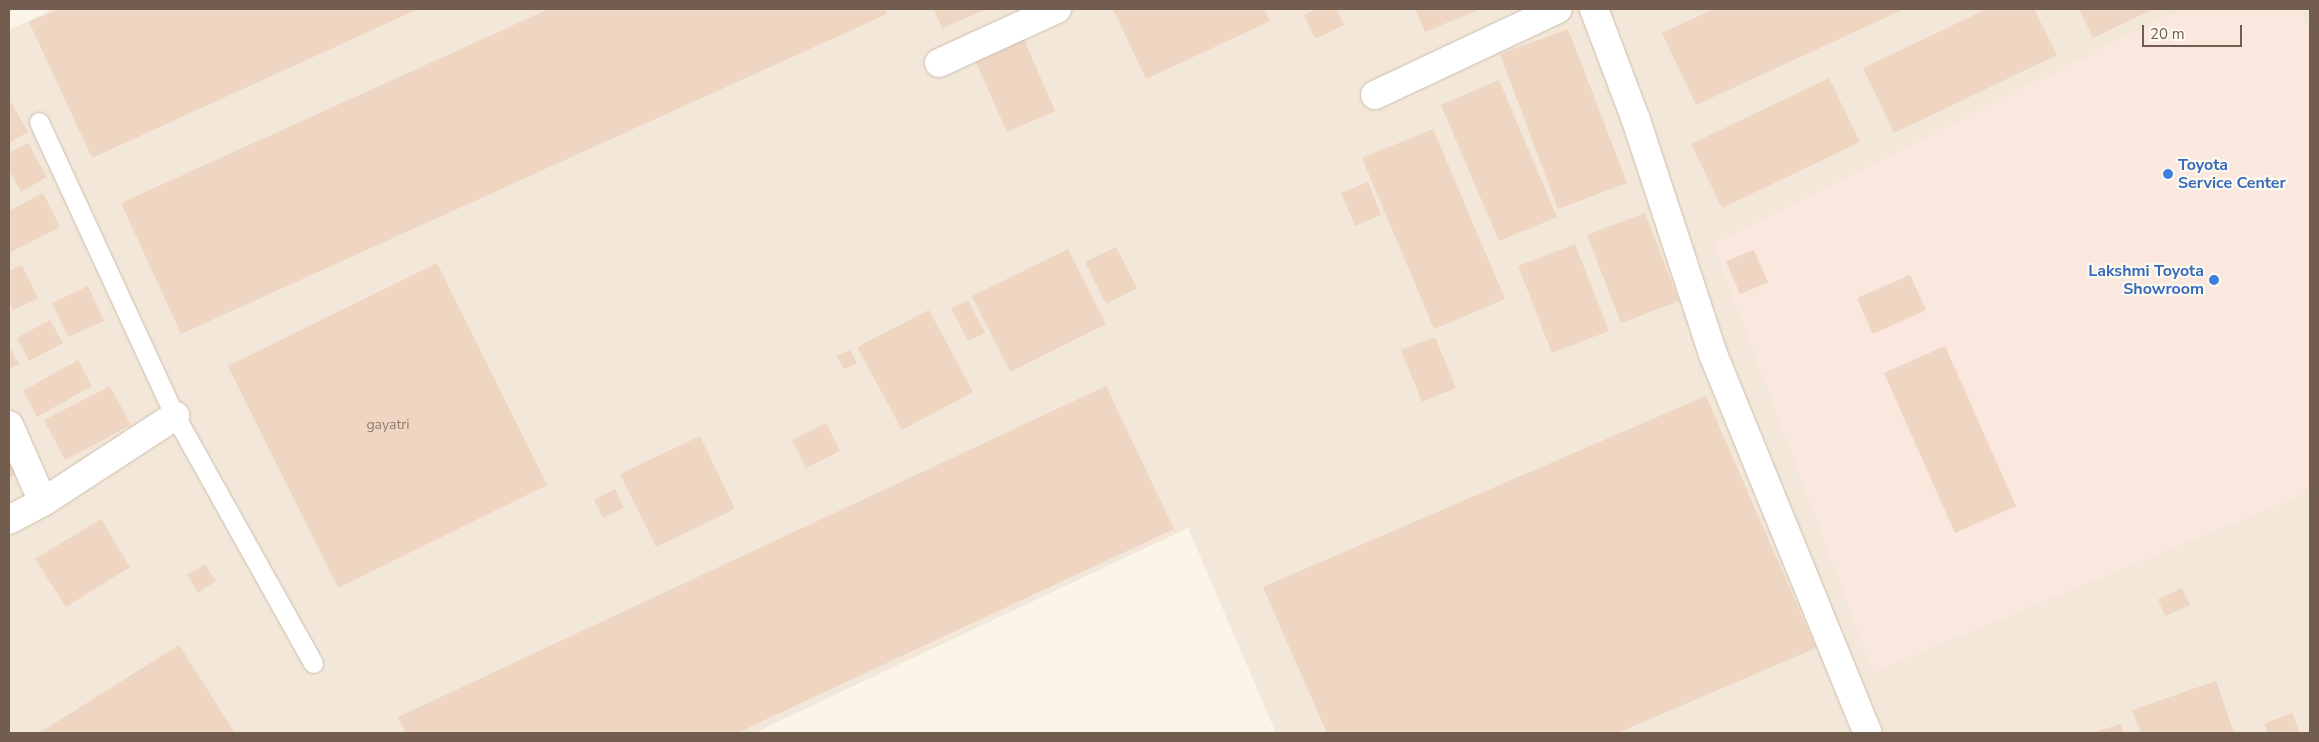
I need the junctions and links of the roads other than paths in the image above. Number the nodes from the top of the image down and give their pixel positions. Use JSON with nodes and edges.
{"nodes":[{"id":1,"x":1057,"y":9,"type":"edge"},
{"id":2,"x":1558,"y":9,"type":"edge"},
{"id":3,"x":1594,"y":9,"type":"edge"},
{"id":4,"x":938,"y":64,"type":"dead end"},
{"id":5,"x":1375,"y":96,"type":"dead end"},
{"id":6,"x":39,"y":122,"type":"dead end"},
{"id":7,"x":175,"y":416,"type":"junction"},
{"id":8,"x":9,"y":425,"type":"edge"},
{"id":9,"x":43,"y":502,"type":"junction"},
{"id":10,"x":9,"y":520,"type":"edge"},
{"id":11,"x":313,"y":663,"type":"dead end"},
{"id":12,"x":1868,"y":733,"type":"edge"}],
"edges":[{"from":1,"to":4,"type":"street"},
{"from":2,"to":5,"type":"street"},
{"from":3,"to":12,"type":"street"},
{"from":6,"to":7,"type":"lane"},
{"from":7,"to":9,"type":"street"},
{"from":7,"to":11,"type":"lane"},
{"from":8,"to":9,"type":"street"},
{"from":9,"to":10,"type":"street"}]}
